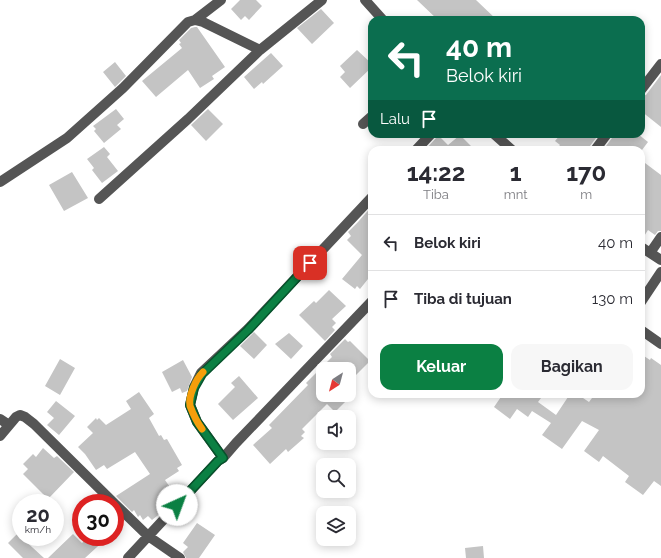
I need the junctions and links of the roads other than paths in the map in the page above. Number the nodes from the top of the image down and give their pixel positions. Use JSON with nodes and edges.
{"nodes":[{"id":1,"x":221,"y":0,"type":"edge"},
{"id":2,"x":322,"y":0,"type":"edge"},
{"id":3,"x":365,"y":0,"type":"edge"},
{"id":4,"x":379,"y":16,"type":"edge"},
{"id":5,"x":195,"y":20,"type":"junction"},
{"id":6,"x":260,"y":50,"type":"junction"},
{"id":7,"x":661,"y":64,"type":"edge"},
{"id":8,"x":645,"y":85,"type":"edge"},
{"id":9,"x":368,"y":120,"type":"edge"},
{"id":10,"x":363,"y":124,"type":"dead end"},
{"id":11,"x":427,"y":138,"type":"edge"},
{"id":12,"x":498,"y":138,"type":"edge"},
{"id":13,"x":420,"y":146,"type":"edge"},
{"id":14,"x":508,"y":146,"type":"edge"},
{"id":15,"x":0,"y":182,"type":"edge"},
{"id":16,"x":99,"y":199,"type":"dead end"},
{"id":17,"x":368,"y":201,"type":"edge"},
{"id":18,"x":661,"y":237,"type":"edge"},
{"id":19,"x":645,"y":250,"type":"edge"},
{"id":20,"x":650,"y":253,"type":"junction"},
{"id":21,"x":661,"y":260,"type":"edge"},
{"id":22,"x":661,"y":272,"type":"edge"},
{"id":23,"x":645,"y":296,"type":"edge"},
{"id":24,"x":368,"y":305,"type":"edge"},
{"id":25,"x":645,"y":333,"type":"edge"},
{"id":26,"x":661,"y":344,"type":"edge"},
{"id":27,"x":0,"y":419,"type":"edge"},
{"id":28,"x":8,"y":426,"type":"junction"},
{"id":29,"x":0,"y":436,"type":"edge"},
{"id":30,"x":221,"y":459,"type":"junction"},
{"id":31,"x":106,"y":494,"type":"edge"},
{"id":32,"x":124,"y":512,"type":"edge"},
{"id":33,"x":148,"y":536,"type":"junction"},
{"id":34,"x":128,"y":558,"type":"edge"},
{"id":35,"x":180,"y":558,"type":"edge"}],
"edges":[{"from":1,"to":5,"type":"street"},
{"from":2,"to":6,"type":"street"},
{"from":3,"to":4,"type":"street"},
{"from":5,"to":6,"type":"street"},
{"from":5,"to":15,"type":"street"},
{"from":6,"to":16,"type":"street"},
{"from":7,"to":8,"type":"street"},
{"from":9,"to":10,"type":"street"},
{"from":11,"to":13,"type":"street"},
{"from":12,"to":14,"type":"street"},
{"from":17,"to":30,"type":"street"},
{"from":18,"to":20,"type":"street"},
{"from":19,"to":20,"type":"street"},
{"from":20,"to":21,"type":"street"},
{"from":22,"to":23,"type":"street"},
{"from":24,"to":30,"type":"street"},
{"from":25,"to":26,"type":"street"},
{"from":27,"to":28,"type":"street"},
{"from":28,"to":29,"type":"street"},
{"from":28,"to":31,"type":"street"},
{"from":30,"to":33,"type":"street"},
{"from":32,"to":33,"type":"street"},
{"from":33,"to":34,"type":"street"},
{"from":33,"to":35,"type":"street"}]}
